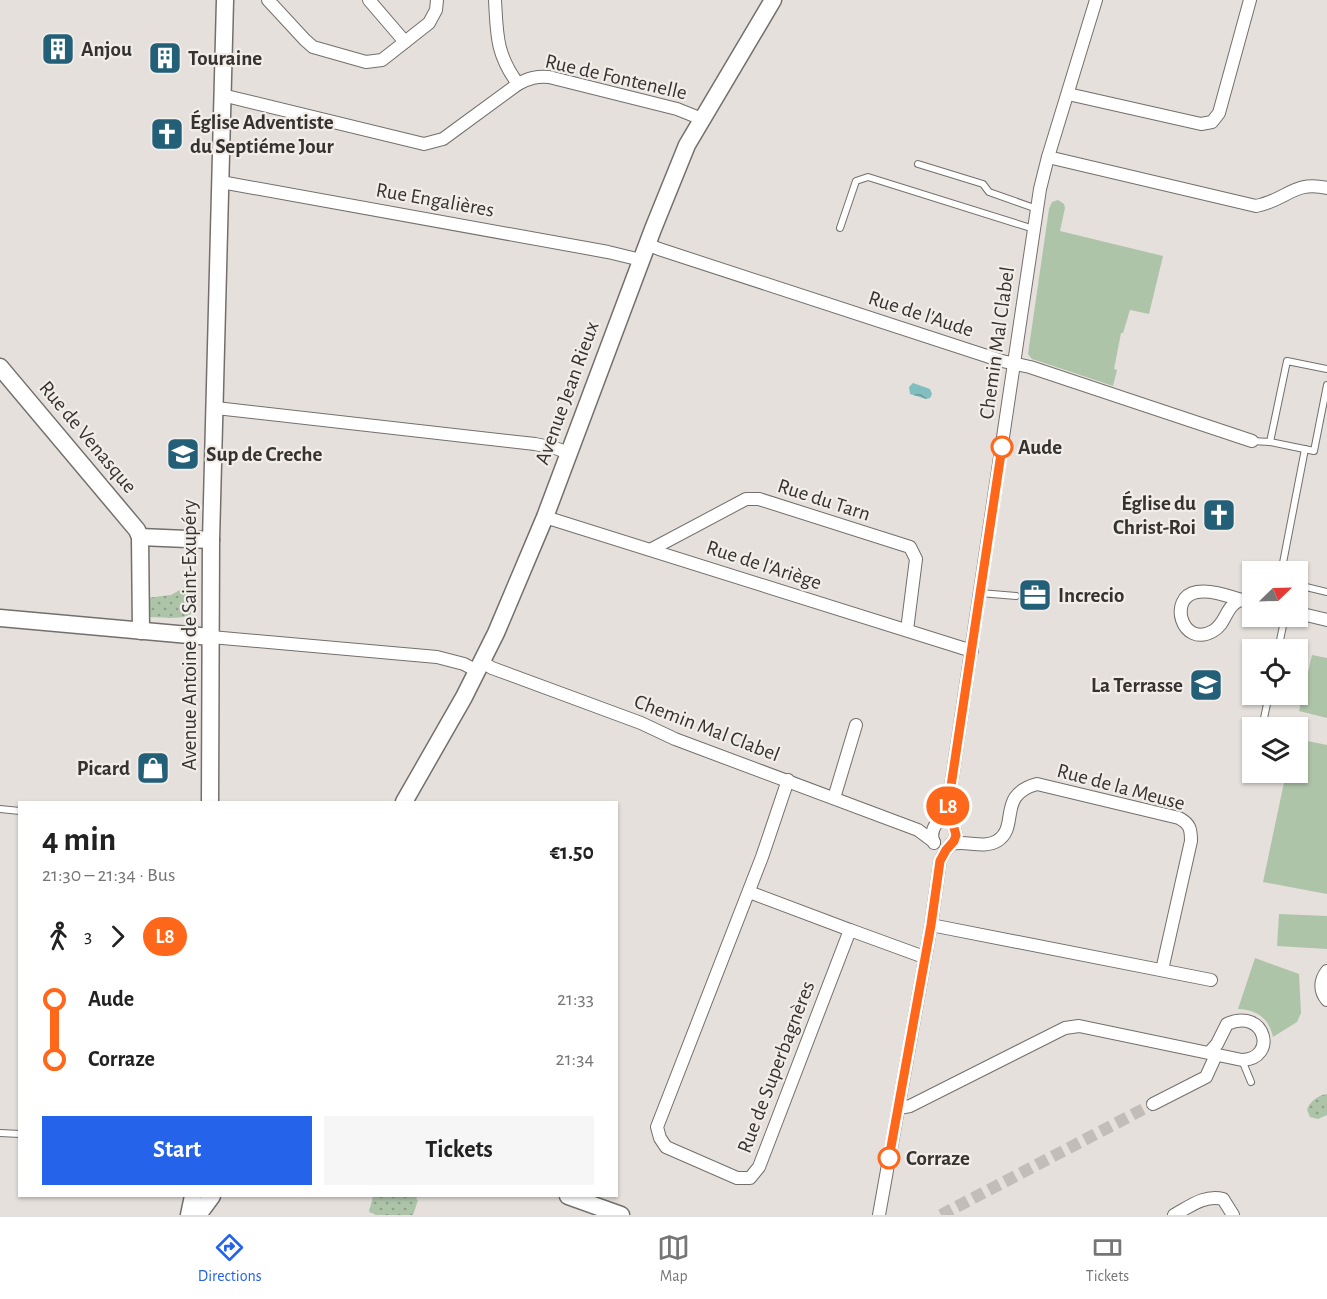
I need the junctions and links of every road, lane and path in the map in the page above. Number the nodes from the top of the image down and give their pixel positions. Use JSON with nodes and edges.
{"nodes":[{"id":1,"x":225,"y":0,"type":"edge"},
{"id":2,"x":268,"y":0,"type":"edge"},
{"id":3,"x":369,"y":0,"type":"edge"},
{"id":4,"x":437,"y":0,"type":"edge"},
{"id":5,"x":495,"y":0,"type":"edge"},
{"id":6,"x":773,"y":0,"type":"edge"},
{"id":7,"x":1096,"y":0,"type":"edge"},
{"id":8,"x":1250,"y":0,"type":"edge"},
{"id":9,"x":405,"y":42,"type":"junction"},
{"id":10,"x":518,"y":84,"type":"junction"},
{"id":11,"x":222,"y":94,"type":"junction"},
{"id":12,"x":1068,"y":94,"type":"junction"},
{"id":13,"x":702,"y":119,"type":"junction"},
{"id":14,"x":1048,"y":157,"type":"junction"},
{"id":15,"x":918,"y":164,"type":"dead end"},
{"id":16,"x":221,"y":182,"type":"junction"},
{"id":17,"x":1327,"y":188,"type":"edge"},
{"id":18,"x":1037,"y":209,"type":"junction"},
{"id":19,"x":840,"y":228,"type":"dead end"},
{"id":20,"x":1034,"y":229,"type":"junction"},
{"id":21,"x":647,"y":244,"type":"junction"},
{"id":22,"x":641,"y":260,"type":"junction"},
{"id":23,"x":1014,"y":364,"type":"junction"},
{"id":24,"x":0,"y":367,"type":"edge"},
{"id":25,"x":1327,"y":369,"type":"edge"},
{"id":26,"x":1327,"y":385,"type":"edge"},
{"id":27,"x":216,"y":408,"type":"junction"},
{"id":28,"x":1252,"y":441,"type":"joint"},
{"id":29,"x":1270,"y":442,"type":"junction"},
{"id":30,"x":1305,"y":449,"type":"junction"},
{"id":31,"x":569,"y":453,"type":"junction"},
{"id":32,"x":545,"y":517,"type":"junction"},
{"id":33,"x":140,"y":537,"type":"junction"},
{"id":34,"x":211,"y":540,"type":"junction"},
{"id":35,"x":652,"y":549,"type":"junction"},
{"id":36,"x":1283,"y":561,"type":"edge"},
{"id":37,"x":1308,"y":587,"type":"edge"},
{"id":38,"x":1327,"y":592,"type":"edge"},
{"id":39,"x":980,"y":593,"type":"junction"},
{"id":40,"x":1016,"y":596,"type":"dead end"},
{"id":41,"x":1246,"y":601,"type":"edge"},
{"id":42,"x":1308,"y":615,"type":"edge"},
{"id":43,"x":0,"y":618,"type":"edge"},
{"id":44,"x":1327,"y":620,"type":"edge"},
{"id":45,"x":907,"y":630,"type":"junction"},
{"id":46,"x":141,"y":631,"type":"junction"},
{"id":47,"x":211,"y":637,"type":"junction"},
{"id":48,"x":972,"y":651,"type":"junction"},
{"id":49,"x":480,"y":666,"type":"junction"},
{"id":50,"x":856,"y":725,"type":"dead end"},
{"id":51,"x":788,"y":780,"type":"junction"},
{"id":52,"x":834,"y":798,"type":"junction"},
{"id":53,"x":210,"y":801,"type":"edge"},
{"id":54,"x":405,"y":801,"type":"edge"},
{"id":55,"x":948,"y":806,"type":"junction"},
{"id":56,"x":0,"y":809,"type":"edge"},
{"id":57,"x":18,"y":811,"type":"edge"},
{"id":58,"x":935,"y":825,"type":"junction"},
{"id":59,"x":954,"y":828,"type":"junction"},
{"id":60,"x":918,"y":830,"type":"junction"},
{"id":61,"x":934,"y":842,"type":"junction"},
{"id":62,"x":967,"y":842,"type":"junction"},
{"id":63,"x":950,"y":845,"type":"junction"},
{"id":64,"x":940,"y":861,"type":"junction"},
{"id":65,"x":748,"y":892,"type":"junction"},
{"id":66,"x":931,"y":925,"type":"junction"},
{"id":67,"x":850,"y":930,"type":"junction"},
{"id":68,"x":924,"y":957,"type":"junction"},
{"id":69,"x":1162,"y":970,"type":"junction"},
{"id":70,"x":1327,"y":971,"type":"edge"},
{"id":71,"x":1211,"y":980,"type":"dead end"},
{"id":72,"x":1327,"y":1000,"type":"edge"},
{"id":73,"x":1212,"y":1054,"type":"junction"},
{"id":74,"x":1242,"y":1060,"type":"junction"},
{"id":75,"x":1251,"y":1082,"type":"dead end"},
{"id":76,"x":1153,"y":1104,"type":"tunnel mouth"},
{"id":77,"x":899,"y":1108,"type":"junction"},
{"id":78,"x":0,"y":1133,"type":"edge"},
{"id":79,"x":18,"y":1134,"type":"edge"},
{"id":80,"x":194,"y":1197,"type":"edge"},
{"id":81,"x":211,"y":1197,"type":"edge"},
{"id":82,"x":571,"y":1197,"type":"edge"},
{"id":83,"x":1180,"y":1214,"type":"edge"},
{"id":84,"x":189,"y":1215,"type":"edge"},
{"id":85,"x":198,"y":1215,"type":"edge"},
{"id":86,"x":621,"y":1215,"type":"edge"},
{"id":87,"x":879,"y":1215,"type":"edge"},
{"id":88,"x":1233,"y":1215,"type":"edge"}],
"edges":[{"from":1,"to":11,"type":"main road","name":"Avenue Antoine de Saint-Exupéry"},
{"from":2,"to":9,"type":"street"},
{"from":3,"to":9,"type":"street"},
{"from":4,"to":9,"type":"street"},
{"from":5,"to":10,"type":"street"},
{"from":6,"to":13,"type":"main road","name":"Avenue Jean Rieux"},
{"from":7,"to":12,"type":"street","name":"Chemin Mal Clabel"},
{"from":8,"to":12,"type":"street"},
{"from":10,"to":11,"type":"street","name":"Rue de Fontenelle"},
{"from":10,"to":13,"type":"street","name":"Rue de Fontenelle"},
{"from":11,"to":16,"type":"main road","name":"Avenue Antoine de Saint-Exupéry"},
{"from":12,"to":14,"type":"street","name":"Chemin Mal Clabel"},
{"from":13,"to":21,"type":"main road","name":"Avenue Jean Rieux"},
{"from":14,"to":17,"type":"street"},
{"from":14,"to":18,"type":"street","name":"Chemin Mal Clabel"},
{"from":15,"to":18,"type":"lane"},
{"from":16,"to":22,"type":"street","name":"Rue Engalières"},
{"from":16,"to":27,"type":"main road","name":"Avenue Antoine de Saint-Exupéry"},
{"from":18,"to":20,"type":"street","name":"Chemin Mal Clabel"},
{"from":19,"to":20,"type":"lane"},
{"from":20,"to":23,"type":"street","name":"Chemin Mal Clabel"},
{"from":21,"to":22,"type":"main road","name":"Avenue Jean Rieux"},
{"from":21,"to":23,"type":"street","name":"Rue de l'Aude"},
{"from":22,"to":31,"type":"main road","name":"Avenue Jean Rieux"},
{"from":23,"to":28,"type":"street","name":"Rue de l'Aude"},
{"from":23,"to":39,"type":"street","name":"Chemin Mal Clabel"},
{"from":24,"to":33,"type":"main road","name":"Rue de Venasque"},
{"from":25,"to":29,"type":"lane"},
{"from":26,"to":30,"type":"lane"},
{"from":27,"to":31,"type":"street"},
{"from":27,"to":34,"type":"main road","name":"Avenue Antoine de Saint-Exupéry"},
{"from":28,"to":29,"type":"lane"},
{"from":29,"to":30,"type":"lane"},
{"from":30,"to":36,"type":"lane"},
{"from":31,"to":32,"type":"main road","name":"Avenue Jean Rieux"},
{"from":32,"to":35,"type":"street","name":"Rue de l'Ariège"},
{"from":32,"to":49,"type":"main road","name":"Avenue Jean Rieux"},
{"from":33,"to":34,"type":"main road"},
{"from":33,"to":46,"type":"main road"},
{"from":34,"to":47,"type":"main road","name":"Avenue Antoine de Saint-Exupéry"},
{"from":35,"to":45,"type":"street","name":"Rue de l'Ariège"},
{"from":35,"to":45,"type":"street","name":"Rue du Tarn"},
{"from":37,"to":38,"type":"lane"},
{"from":39,"to":40,"type":"lane"},
{"from":39,"to":48,"type":"street","name":"Chemin Mal Clabel"},
{"from":41,"to":41,"type":"street"},
{"from":42,"to":44,"type":"street"},
{"from":43,"to":46,"type":"main road"},
{"from":45,"to":48,"type":"street","name":"Rue de l'Ariège"},
{"from":46,"to":47,"type":"main road"},
{"from":47,"to":49,"type":"street","name":"Chemin Mal Clabel"},
{"from":47,"to":53,"type":"main road","name":"Avenue Antoine de Saint-Exupéry"},
{"from":48,"to":55,"type":"street","name":"Chemin Mal Clabel"},
{"from":49,"to":51,"type":"street","name":"Chemin Mal Clabel"},
{"from":49,"to":54,"type":"main road","name":"Avenue Jean Rieux"},
{"from":50,"to":52,"type":"street"},
{"from":51,"to":52,"type":"street","name":"Chemin Mal Clabel"},
{"from":51,"to":65,"type":"street","name":"Rue de Superbagnères"},
{"from":52,"to":60,"type":"street","name":"Chemin Mal Clabel"},
{"from":55,"to":58,"type":"street","name":"Chemin Mal Clabel"},
{"from":55,"to":59,"type":"street","name":"Chemin Mal Clabel"},
{"from":56,"to":57,"type":"lane"},
{"from":58,"to":59,"type":"street"},
{"from":58,"to":60,"type":"street"},
{"from":58,"to":61,"type":"street"},
{"from":59,"to":62,"type":"street"},
{"from":59,"to":63,"type":"street"},
{"from":60,"to":61,"type":"street","name":"Chemin Mal Clabel"},
{"from":61,"to":63,"type":"street"},
{"from":61,"to":64,"type":"street"},
{"from":62,"to":63,"type":"street","name":"Rue de la Meuse"},
{"from":62,"to":69,"type":"street","name":"Rue de la Meuse"},
{"from":63,"to":64,"type":"street"},
{"from":64,"to":66,"type":"street"},
{"from":65,"to":67,"type":"street"},
{"from":65,"to":67,"type":"street","name":"Rue de Superbagnères"},
{"from":66,"to":68,"type":"street"},
{"from":66,"to":69,"type":"street"},
{"from":67,"to":68,"type":"street"},
{"from":68,"to":77,"type":"street"},
{"from":69,"to":71,"type":"street"},
{"from":70,"to":72,"type":"street"},
{"from":73,"to":74,"type":"street"},
{"from":73,"to":74,"type":"street"},
{"from":73,"to":76,"type":"street"},
{"from":73,"to":77,"type":"street"},
{"from":74,"to":75,"type":"lane"},
{"from":77,"to":87,"type":"street"},
{"from":78,"to":79,"type":"lane"},
{"from":80,"to":84,"type":"main road"},
{"from":81,"to":85,"type":"main road"},
{"from":82,"to":86,"type":"main road"},
{"from":83,"to":88,"type":"street"}]}
